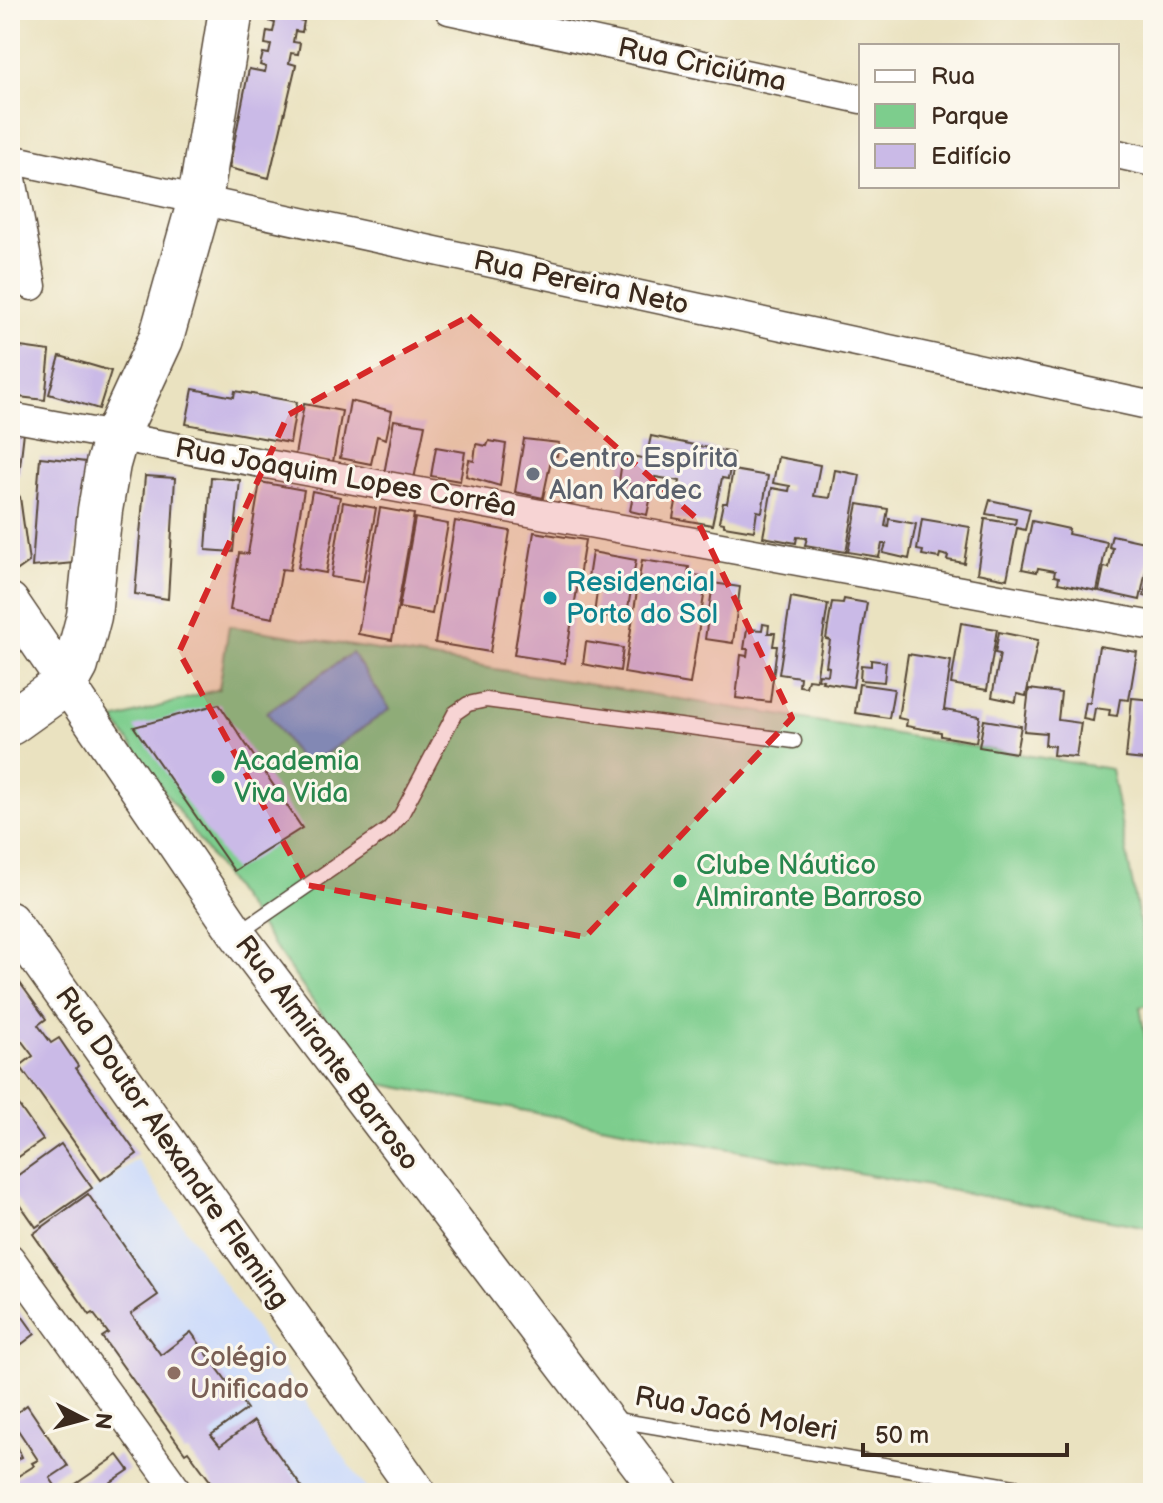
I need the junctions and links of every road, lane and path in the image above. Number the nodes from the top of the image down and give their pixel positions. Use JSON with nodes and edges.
{"nodes":[{"id":1,"x":231,"y":10,"type":"edge"},
{"id":2,"x":449,"y":10,"type":"edge"},
{"id":3,"x":859,"y":99,"type":"edge"},
{"id":4,"x":1119,"y":154,"type":"edge"},
{"id":5,"x":10,"y":159,"type":"edge"},
{"id":6,"x":1153,"y":162,"type":"edge"},
{"id":7,"x":10,"y":168,"type":"edge"},
{"id":8,"x":200,"y":200,"type":"junction"},
{"id":9,"x":32,"y":286,"type":"dead end"},
{"id":10,"x":1153,"y":406,"type":"edge"},
{"id":11,"x":10,"y":417,"type":"edge"},
{"id":12,"x":116,"y":436,"type":"junction"},
{"id":13,"x":10,"y":601,"type":"edge"},
{"id":14,"x":1153,"y":626,"type":"edge"},
{"id":15,"x":66,"y":683,"type":"junction"},
{"id":16,"x":10,"y":723,"type":"edge"},
{"id":17,"x":794,"y":741,"type":"dead end"},
{"id":18,"x":10,"y":920,"type":"edge"},
{"id":19,"x":237,"y":934,"type":"junction"},
{"id":20,"x":10,"y":1258,"type":"edge"},
{"id":21,"x":603,"y":1417,"type":"junction"},
{"id":22,"x":179,"y":1493,"type":"edge"},
{"id":23,"x":418,"y":1493,"type":"edge"},
{"id":24,"x":661,"y":1493,"type":"edge"},
{"id":25,"x":1050,"y":1493,"type":"edge"}],
"edges":[{"from":1,"to":8,"type":"main road"},
{"from":2,"to":3,"type":"street","name":"Rua Criciúma"},
{"from":4,"to":6,"type":"street"},
{"from":5,"to":8,"type":"street","name":"Rua Pereira Neto"},
{"from":7,"to":9,"type":"street"},
{"from":8,"to":10,"type":"street","name":"Rua Pereira Neto"},
{"from":8,"to":12,"type":"main road"},
{"from":11,"to":12,"type":"street","name":"Rua Joaquim Lopes Corrêa"},
{"from":12,"to":14,"type":"street","name":"Rua Joaquim Lopes Corrêa"},
{"from":12,"to":15,"type":"main road"},
{"from":13,"to":15,"type":"street","name":"Rua Almirante Barroso"},
{"from":15,"to":16,"type":"main road"},
{"from":15,"to":19,"type":"street","name":"Rua Almirante Barroso"},
{"from":17,"to":19,"type":"lane"},
{"from":18,"to":23,"type":"street","name":"Rua Doutor Alexandre Fleming"},
{"from":19,"to":21,"type":"street","name":"Rua Almirante Barroso"},
{"from":20,"to":22,"type":"street"},
{"from":21,"to":24,"type":"street","name":"Rua Almirante Barroso"},
{"from":21,"to":25,"type":"lane","name":"Rua Jacó Moleri"}]}
